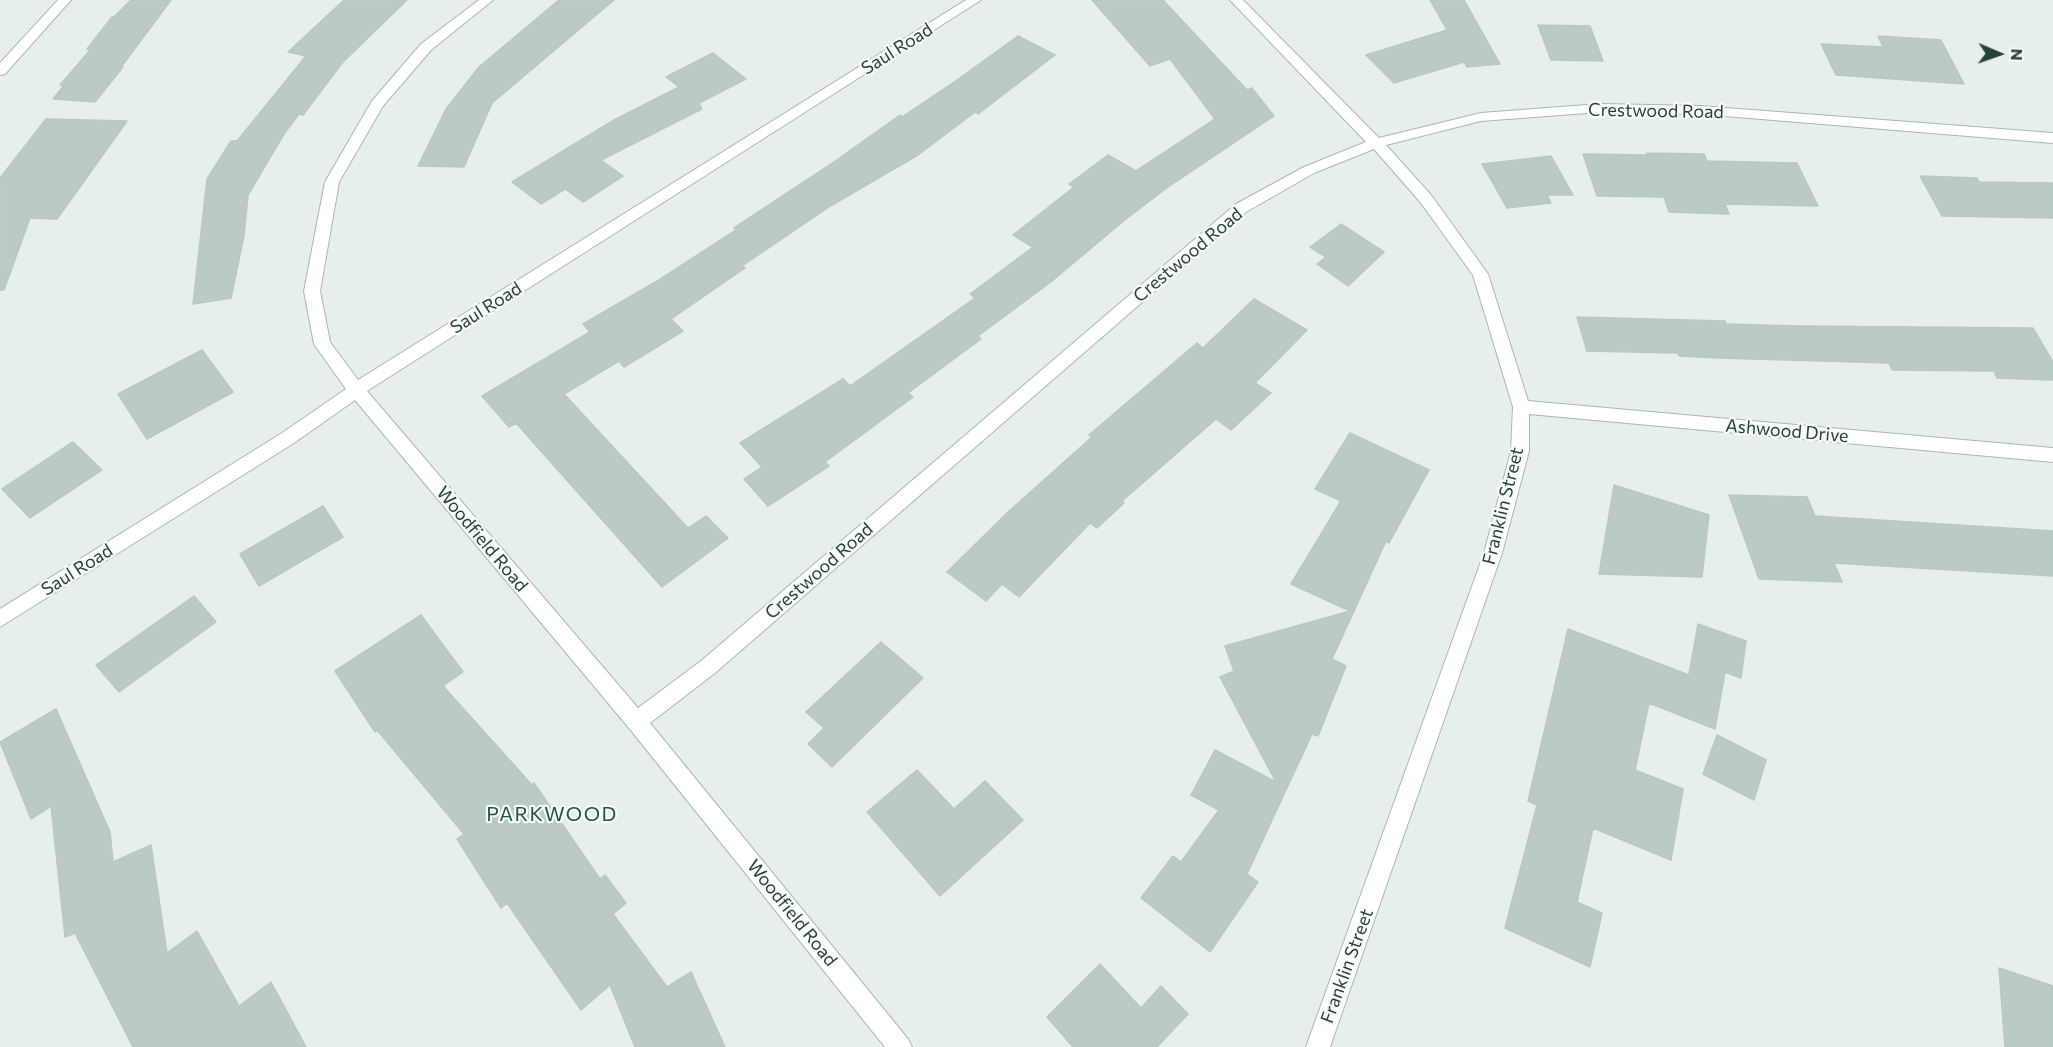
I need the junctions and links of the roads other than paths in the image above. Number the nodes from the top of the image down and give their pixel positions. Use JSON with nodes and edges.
{"nodes":[{"id":1,"x":65,"y":0,"type":"edge"},
{"id":2,"x":487,"y":0,"type":"edge"},
{"id":3,"x":975,"y":0,"type":"edge"},
{"id":4,"x":1236,"y":0,"type":"edge"},
{"id":5,"x":0,"y":71,"type":"edge"},
{"id":6,"x":2053,"y":138,"type":"edge"},
{"id":7,"x":1376,"y":143,"type":"junction"},
{"id":8,"x":356,"y":390,"type":"junction"},
{"id":9,"x":1521,"y":407,"type":"junction"},
{"id":10,"x":2053,"y":455,"type":"edge"},
{"id":11,"x":0,"y":619,"type":"edge"},
{"id":12,"x":636,"y":720,"type":"junction"},
{"id":13,"x":900,"y":1047,"type":"edge"},
{"id":14,"x":1318,"y":1047,"type":"edge"}],
"edges":[{"from":1,"to":5,"type":"street"},
{"from":2,"to":8,"type":"street","name":"Woodfield Road"},
{"from":3,"to":8,"type":"street","name":"Saul Road"},
{"from":4,"to":7,"type":"street","name":"Franklin Street"},
{"from":6,"to":7,"type":"street","name":"Crestwood Road"},
{"from":7,"to":9,"type":"street","name":"Franklin Street"},
{"from":7,"to":12,"type":"street","name":"Crestwood Road"},
{"from":8,"to":11,"type":"street","name":"Saul Road"},
{"from":8,"to":12,"type":"street","name":"Woodfield Road"},
{"from":9,"to":10,"type":"street","name":"Ashwood Drive"},
{"from":9,"to":14,"type":"street","name":"Franklin Street"},
{"from":12,"to":13,"type":"street","name":"Woodfield Road"}]}
